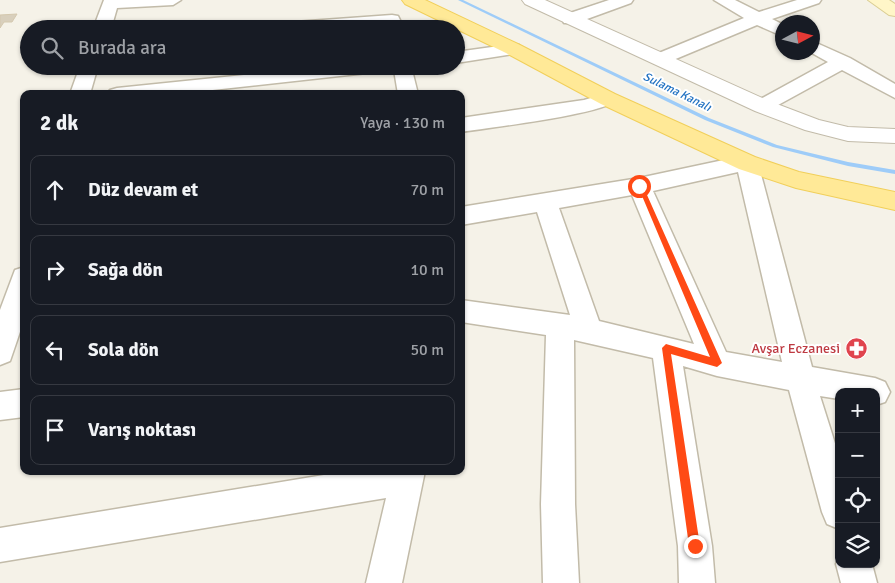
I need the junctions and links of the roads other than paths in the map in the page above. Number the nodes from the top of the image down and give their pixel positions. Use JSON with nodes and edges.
{"nodes":[{"id":1,"x":173,"y":0,"type":"edge"},
{"id":2,"x":411,"y":0,"type":"edge"},
{"id":3,"x":531,"y":0,"type":"edge"},
{"id":4,"x":625,"y":0,"type":"edge"},
{"id":5,"x":722,"y":0,"type":"edge"},
{"id":6,"x":813,"y":0,"type":"edge"},
{"id":7,"x":877,"y":0,"type":"edge"},
{"id":8,"x":111,"y":2,"type":"edge"},
{"id":9,"x":895,"y":11,"type":"edge"},
{"id":10,"x":758,"y":18,"type":"junction"},
{"id":11,"x":392,"y":19,"type":"edge"},
{"id":12,"x":570,"y":19,"type":"junction"},
{"id":13,"x":105,"y":20,"type":"edge"},
{"id":14,"x":380,"y":20,"type":"edge"},
{"id":15,"x":453,"y":20,"type":"edge"},
{"id":16,"x":465,"y":26,"type":"edge"},
{"id":17,"x":775,"y":27,"type":"edge"},
{"id":18,"x":513,"y":49,"type":"junction"},
{"id":19,"x":820,"y":50,"type":"edge"},
{"id":20,"x":465,"y":57,"type":"edge"},
{"id":21,"x":660,"y":59,"type":"junction"},
{"id":22,"x":843,"y":62,"type":"junction"},
{"id":23,"x":86,"y":75,"type":"edge"},
{"id":24,"x":300,"y":75,"type":"edge"},
{"id":25,"x":404,"y":75,"type":"edge"},
{"id":26,"x":81,"y":90,"type":"edge"},
{"id":27,"x":156,"y":90,"type":"edge"},
{"id":28,"x":407,"y":90,"type":"edge"},
{"id":29,"x":895,"y":92,"type":"edge"},
{"id":30,"x":608,"y":99,"type":"junction"},
{"id":31,"x":762,"y":106,"type":"junction"},
{"id":32,"x":465,"y":124,"type":"edge"},
{"id":33,"x":895,"y":136,"type":"edge"},
{"id":34,"x":747,"y":163,"type":"junction"},
{"id":35,"x":639,"y":186,"type":"junction"},
{"id":36,"x":895,"y":201,"type":"edge"},
{"id":37,"x":546,"y":203,"type":"junction"},
{"id":38,"x":465,"y":215,"type":"edge"},
{"id":39,"x":20,"y":293,"type":"edge"},
{"id":40,"x":465,"y":312,"type":"edge"},
{"id":41,"x":574,"y":328,"type":"junction"},
{"id":42,"x":666,"y":348,"type":"junction"},
{"id":43,"x":0,"y":352,"type":"edge"},
{"id":44,"x":717,"y":363,"type":"junction"},
{"id":45,"x":801,"y":380,"type":"junction"},
{"id":46,"x":851,"y":388,"type":"edge"},
{"id":47,"x":880,"y":393,"type":"edge"},
{"id":48,"x":895,"y":395,"type":"edge"},
{"id":49,"x":20,"y":404,"type":"edge"},
{"id":50,"x":0,"y":406,"type":"edge"},
{"id":51,"x":408,"y":475,"type":"edge"},
{"id":52,"x":835,"y":498,"type":"edge"},
{"id":53,"x":0,"y":545,"type":"edge"},
{"id":54,"x":855,"y":568,"type":"edge"},
{"id":55,"x":384,"y":583,"type":"edge"},
{"id":56,"x":561,"y":583,"type":"edge"},
{"id":57,"x":697,"y":583,"type":"edge"},
{"id":58,"x":859,"y":583,"type":"edge"}],
"edges":[{"from":1,"to":8,"type":"street"},
{"from":2,"to":15,"type":"main road"},
{"from":3,"to":12,"type":"street"},
{"from":4,"to":12,"type":"street"},
{"from":5,"to":10,"type":"street"},
{"from":6,"to":10,"type":"street"},
{"from":7,"to":9,"type":"main road"},
{"from":8,"to":13,"type":"street"},
{"from":10,"to":17,"type":"street"},
{"from":10,"to":21,"type":"street"},
{"from":11,"to":14,"type":"street"},
{"from":12,"to":21,"type":"street"},
{"from":16,"to":18,"type":"main road"},
{"from":18,"to":20,"type":"street"},
{"from":18,"to":30,"type":"main road"},
{"from":19,"to":22,"type":"street"},
{"from":21,"to":31,"type":"street"},
{"from":22,"to":29,"type":"street"},
{"from":22,"to":31,"type":"street"},
{"from":23,"to":26,"type":"street"},
{"from":24,"to":27,"type":"street"},
{"from":25,"to":28,"type":"street"},
{"from":30,"to":32,"type":"street"},
{"from":30,"to":34,"type":"main road"},
{"from":31,"to":33,"type":"street"},
{"from":34,"to":35,"type":"street"},
{"from":34,"to":36,"type":"main road"},
{"from":34,"to":45,"type":"street"},
{"from":35,"to":37,"type":"street"},
{"from":35,"to":44,"type":"street"},
{"from":37,"to":38,"type":"street"},
{"from":37,"to":41,"type":"street"},
{"from":39,"to":43,"type":"street"},
{"from":40,"to":41,"type":"street"},
{"from":41,"to":42,"type":"street"},
{"from":41,"to":56,"type":"street"},
{"from":42,"to":44,"type":"street"},
{"from":42,"to":57,"type":"street"},
{"from":44,"to":45,"type":"street"},
{"from":45,"to":46,"type":"street"},
{"from":45,"to":52,"type":"street"},
{"from":47,"to":48,"type":"street"},
{"from":49,"to":50,"type":"street"},
{"from":51,"to":53,"type":"street"},
{"from":51,"to":55,"type":"street"},
{"from":54,"to":58,"type":"street"}]}
